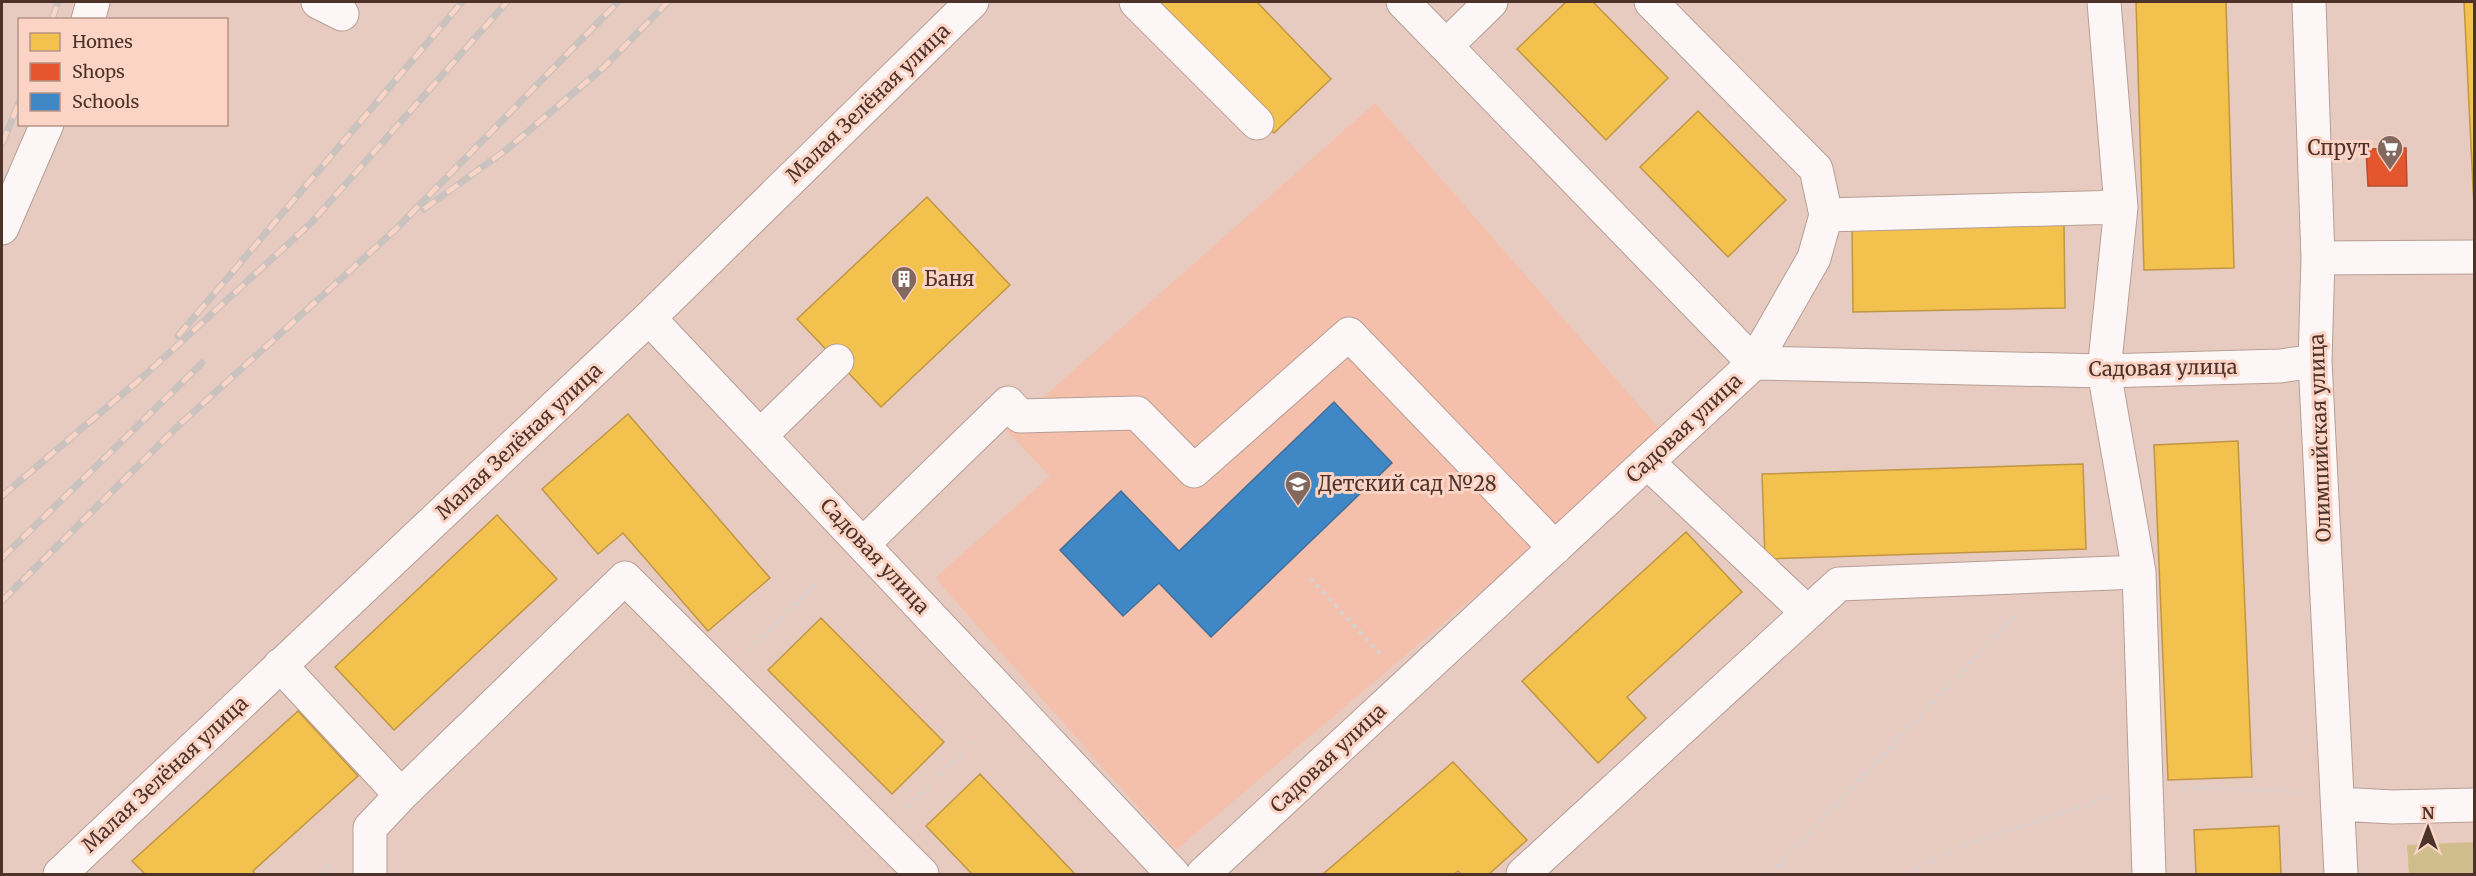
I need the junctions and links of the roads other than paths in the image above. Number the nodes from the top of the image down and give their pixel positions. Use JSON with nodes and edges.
{"nodes":[{"id":1,"x":93,"y":2,"type":"edge"},
{"id":2,"x":972,"y":2,"type":"edge"},
{"id":3,"x":1136,"y":2,"type":"edge"},
{"id":4,"x":1403,"y":2,"type":"edge"},
{"id":5,"x":1491,"y":2,"type":"edge"},
{"id":6,"x":1651,"y":2,"type":"edge"},
{"id":7,"x":2104,"y":2,"type":"edge"},
{"id":8,"x":2309,"y":2,"type":"edge"},
{"id":9,"x":89,"y":18,"type":"edge"},
{"id":10,"x":1446,"y":46,"type":"junction"},
{"id":11,"x":1257,"y":123,"type":"dead end"},
{"id":12,"x":46,"y":126,"type":"edge"},
{"id":13,"x":2121,"y":207,"type":"junction"},
{"id":14,"x":1827,"y":214,"type":"junction"},
{"id":15,"x":2,"y":228,"type":"edge"},
{"id":16,"x":2475,"y":257,"type":"edge"},
{"id":17,"x":2318,"y":258,"type":"junction"},
{"id":18,"x":649,"y":318,"type":"junction"},
{"id":19,"x":837,"y":361,"type":"dead end"},
{"id":20,"x":2315,"y":361,"type":"junction"},
{"id":21,"x":1754,"y":363,"type":"junction"},
{"id":22,"x":2104,"y":370,"type":"junction"},
{"id":23,"x":761,"y":435,"type":"junction"},
{"id":24,"x":1647,"y":462,"type":"junction"},
{"id":25,"x":863,"y":544,"type":"junction"},
{"id":26,"x":1555,"y":548,"type":"junction"},
{"id":27,"x":2139,"y":572,"type":"junction"},
{"id":28,"x":1807,"y":612,"type":"junction"},
{"id":29,"x":280,"y":665,"type":"junction"},
{"id":30,"x":401,"y":795,"type":"junction"},
{"id":31,"x":2338,"y":804,"type":"junction"},
{"id":32,"x":2475,"y":805,"type":"edge"},
{"id":33,"x":60,"y":874,"type":"edge"},
{"id":34,"x":370,"y":874,"type":"edge"},
{"id":35,"x":922,"y":874,"type":"edge"},
{"id":36,"x":1173,"y":874,"type":"edge"},
{"id":37,"x":1203,"y":874,"type":"edge"},
{"id":38,"x":1523,"y":874,"type":"edge"},
{"id":39,"x":2149,"y":874,"type":"edge"},
{"id":40,"x":2341,"y":874,"type":"edge"}],
"edges":[{"from":1,"to":9,"type":"street"},
{"from":2,"to":18,"type":"street","name":"Малая Зелёная улица"},
{"from":3,"to":11,"type":"street"},
{"from":4,"to":10,"type":"street"},
{"from":5,"to":10,"type":"street"},
{"from":6,"to":14,"type":"street"},
{"from":7,"to":13,"type":"street"},
{"from":8,"to":17,"type":"street","name":"Олимпийская улица"},
{"from":10,"to":21,"type":"street"},
{"from":12,"to":15,"type":"street"},
{"from":13,"to":14,"type":"street"},
{"from":13,"to":22,"type":"street"},
{"from":14,"to":21,"type":"street"},
{"from":16,"to":17,"type":"street"},
{"from":17,"to":20,"type":"street","name":"Олимпийская улица"},
{"from":18,"to":23,"type":"street","name":"Садовая улица"},
{"from":18,"to":29,"type":"street","name":"Малая Зелёная улица"},
{"from":19,"to":23,"type":"street"},
{"from":20,"to":22,"type":"street","name":"Садовая улица"},
{"from":20,"to":31,"type":"street","name":"Олимпийская улица"},
{"from":21,"to":22,"type":"street","name":"Садовая улица"},
{"from":21,"to":24,"type":"street","name":"Садовая улица"},
{"from":22,"to":27,"type":"street"},
{"from":23,"to":25,"type":"street","name":"Садовая улица"},
{"from":24,"to":26,"type":"street","name":"Садовая улица"},
{"from":24,"to":28,"type":"street"},
{"from":25,"to":26,"type":"street"},
{"from":25,"to":36,"type":"street","name":"Садовая улица"},
{"from":26,"to":37,"type":"street","name":"Садовая улица"},
{"from":27,"to":28,"type":"street"},
{"from":27,"to":39,"type":"street"},
{"from":28,"to":38,"type":"street"},
{"from":29,"to":30,"type":"street"},
{"from":29,"to":33,"type":"street","name":"Малая Зелёная улица"},
{"from":30,"to":34,"type":"street"},
{"from":30,"to":35,"type":"street"},
{"from":31,"to":32,"type":"street"},
{"from":31,"to":40,"type":"street","name":"Олимпийская улица"}]}
